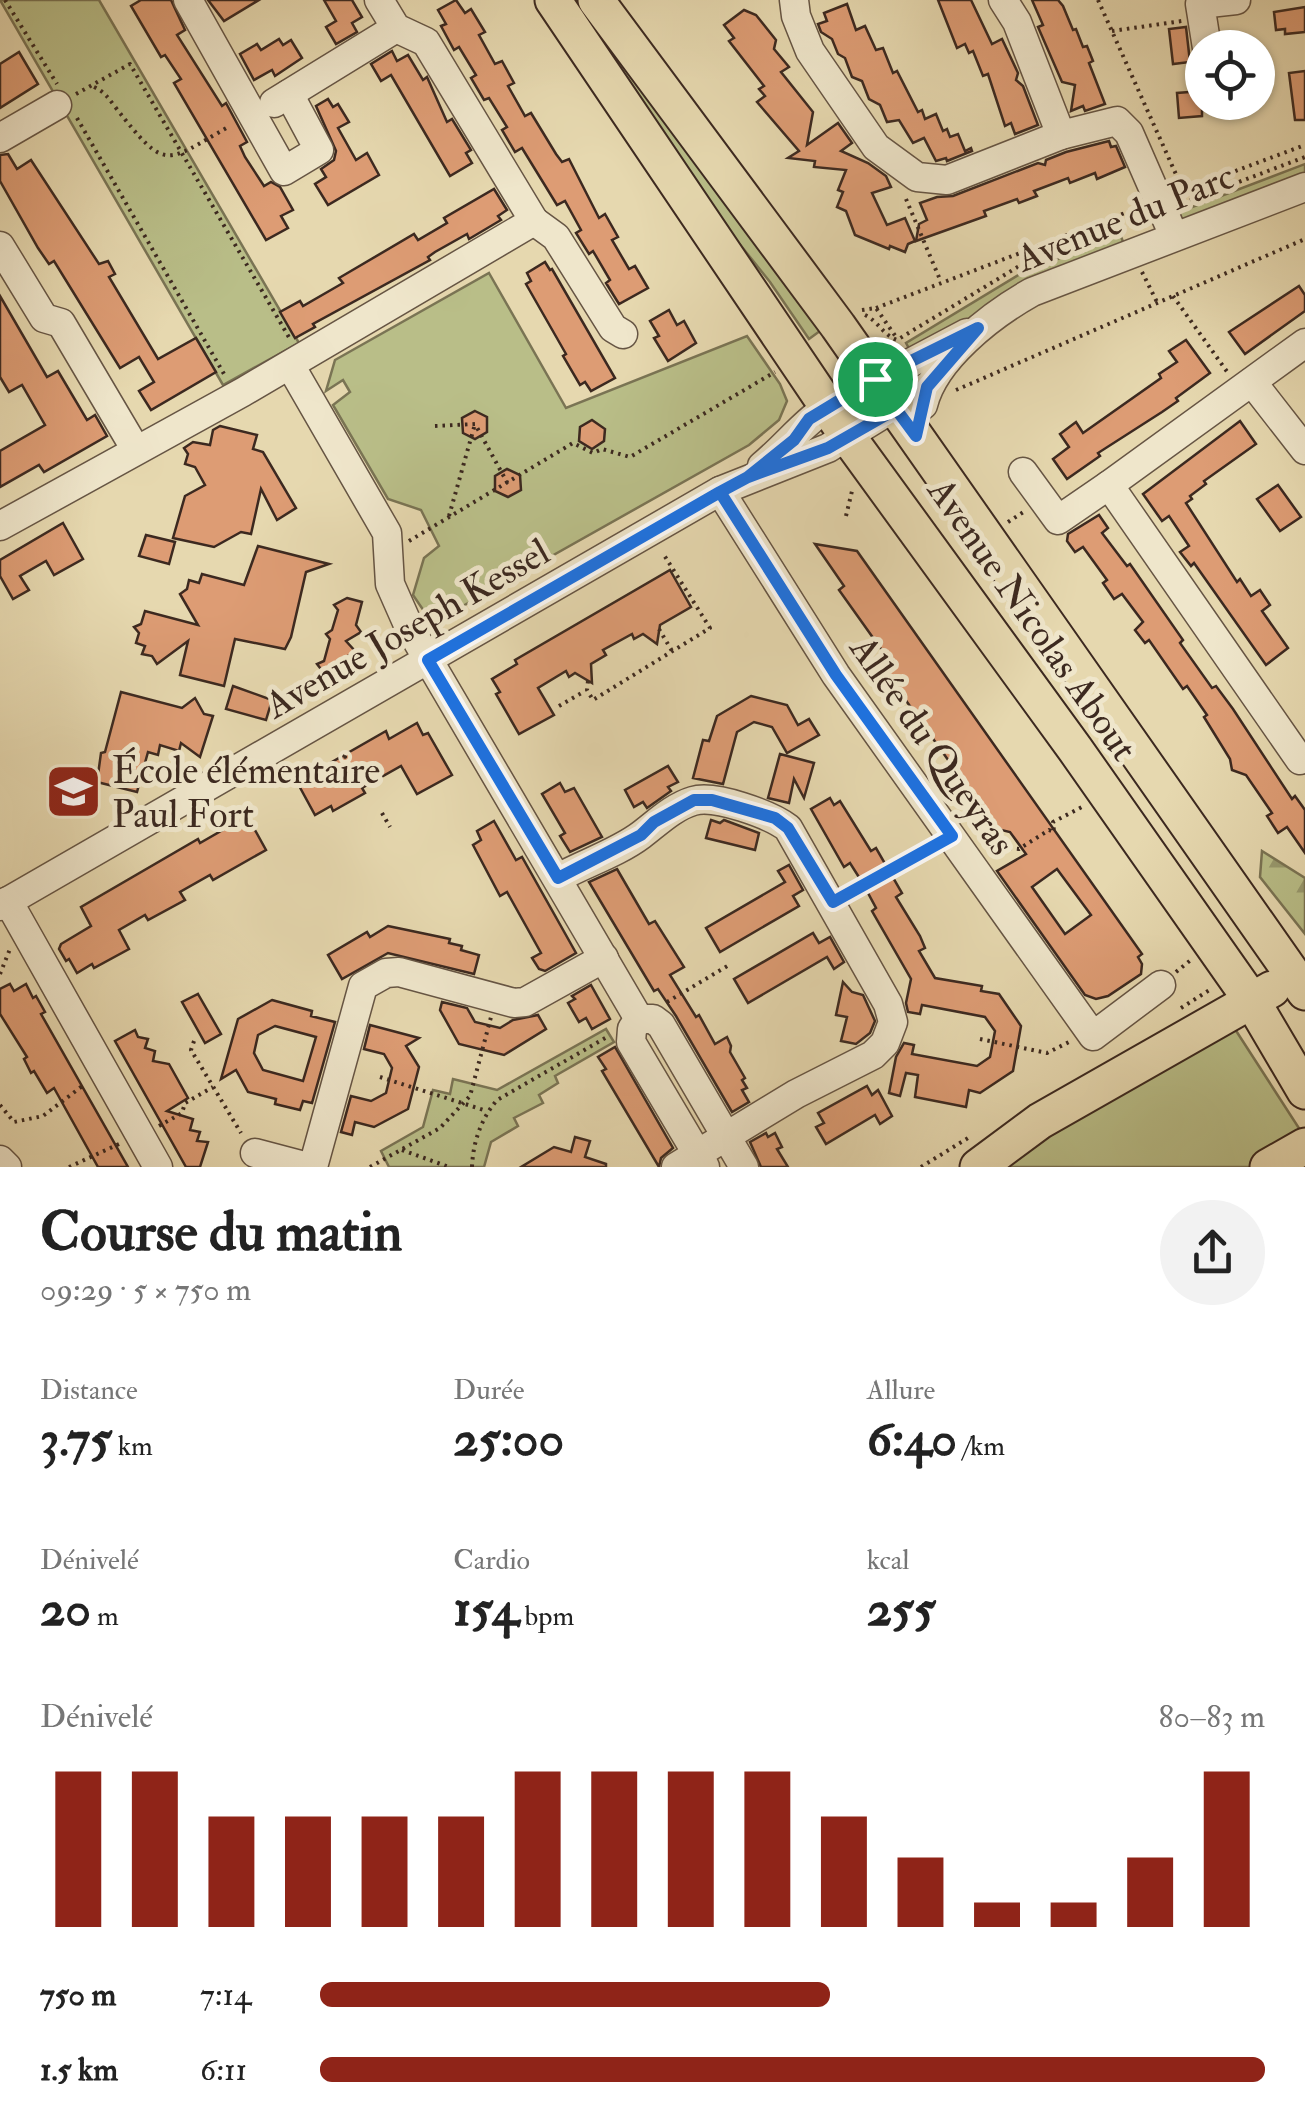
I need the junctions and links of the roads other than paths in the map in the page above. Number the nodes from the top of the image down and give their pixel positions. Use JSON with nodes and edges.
{"nodes":[{"id":1,"x":188,"y":0,"type":"edge"},
{"id":2,"x":380,"y":0,"type":"edge"},
{"id":3,"x":554,"y":0,"type":"edge"},
{"id":4,"x":596,"y":0,"type":"edge"},
{"id":5,"x":794,"y":0,"type":"edge"},
{"id":6,"x":1002,"y":0,"type":"edge"},
{"id":7,"x":1236,"y":0,"type":"edge"},
{"id":8,"x":396,"y":28,"type":"junction"},
{"id":9,"x":1204,"y":30,"type":"edge"},
{"id":10,"x":288,"y":94,"type":"junction"},
{"id":11,"x":64,"y":101,"type":"road end"},
{"id":12,"x":252,"y":116,"type":"junction"},
{"id":13,"x":1061,"y":135,"type":"junction"},
{"id":14,"x":0,"y":138,"type":"edge"},
{"id":15,"x":1305,"y":187,"type":"edge"},
{"id":16,"x":534,"y":221,"type":"junction"},
{"id":17,"x":1174,"y":236,"type":"junction"},
{"id":18,"x":0,"y":246,"type":"edge"},
{"id":19,"x":978,"y":328,"type":"junction"},
{"id":20,"x":623,"y":334,"type":"dead end"},
{"id":21,"x":1305,"y":343,"type":"edge"},
{"id":22,"x":292,"y":356,"type":"junction"},
{"id":23,"x":875,"y":379,"type":"junction"},
{"id":24,"x":1246,"y":386,"type":"junction"},
{"id":25,"x":829,"y":406,"type":"junction"},
{"id":26,"x":906,"y":422,"type":"junction"},
{"id":27,"x":848,"y":437,"type":"junction"},
{"id":28,"x":136,"y":450,"type":"junction"},
{"id":29,"x":1305,"y":450,"type":"edge"},
{"id":30,"x":1023,"y":472,"type":"dead end"},
{"id":31,"x":748,"y":477,"type":"junction"},
{"id":32,"x":1110,"y":485,"type":"junction"},
{"id":33,"x":720,"y":492,"type":"junction"},
{"id":34,"x":0,"y":526,"type":"edge"},
{"id":35,"x":428,"y":660,"type":"junction"},
{"id":36,"x":1303,"y":761,"type":"edge"},
{"id":37,"x":558,"y":878,"type":"junction"},
{"id":38,"x":4,"y":903,"type":"edge"},
{"id":39,"x":604,"y":958,"type":"junction"},
{"id":40,"x":1302,"y":979,"type":"edge"},
{"id":41,"x":1161,"y":984,"type":"dead end"},
{"id":42,"x":1252,"y":1001,"type":"junction"},
{"id":43,"x":639,"y":1019,"type":"junction"},
{"id":44,"x":1305,"y":1090,"type":"edge"},
{"id":45,"x":728,"y":1137,"type":"junction"},
{"id":46,"x":1305,"y":1146,"type":"edge"},
{"id":47,"x":255,"y":1154,"type":"road end"},
{"id":48,"x":0,"y":1160,"type":"edge"},
{"id":49,"x":693,"y":1163,"type":"edge"},
{"id":50,"x":7,"y":1167,"type":"edge"},
{"id":51,"x":158,"y":1167,"type":"edge"},
{"id":52,"x":310,"y":1167,"type":"edge"},
{"id":53,"x":744,"y":1167,"type":"edge"},
{"id":54,"x":978,"y":1167,"type":"edge"},
{"id":55,"x":1268,"y":1167,"type":"edge"}],
"edges":[{"from":1,"to":12,"type":"street"},
{"from":2,"to":8,"type":"street"},
{"from":3,"to":25,"type":"main road","name":"Avenue Nicolas About"},
{"from":4,"to":23,"type":"main road","name":"Avenue Nicolas About"},
{"from":5,"to":13,"type":"street"},
{"from":6,"to":13,"type":"street"},
{"from":7,"to":9,"type":"street"},
{"from":8,"to":10,"type":"street"},
{"from":8,"to":16,"type":"street"},
{"from":10,"to":12,"type":"street"},
{"from":10,"to":12,"type":"street"},
{"from":11,"to":14,"type":"street"},
{"from":13,"to":17,"type":"street"},
{"from":15,"to":17,"type":"street","name":"Avenue du Parc"},
{"from":16,"to":20,"type":"street"},
{"from":16,"to":22,"type":"street"},
{"from":17,"to":19,"type":"street","name":"Avenue du Parc"},
{"from":18,"to":28,"type":"street"},
{"from":19,"to":23,"type":"street","name":"Avenue du Parc"},
{"from":19,"to":26,"type":"street","name":"Avenue du Parc"},
{"from":21,"to":24,"type":"street"},
{"from":22,"to":28,"type":"street"},
{"from":22,"to":35,"type":"street"},
{"from":23,"to":25,"type":"street","name":"Avenue Joseph Kessel"},
{"from":23,"to":26,"type":"main road","name":"Avenue Nicolas About"},
{"from":24,"to":29,"type":"street"},
{"from":24,"to":32,"type":"street"},
{"from":25,"to":27,"type":"main road","name":"Avenue Nicolas About"},
{"from":25,"to":31,"type":"street","name":"Avenue Joseph Kessel"},
{"from":26,"to":27,"type":"street","name":"Avenue Joseph Kessel"},
{"from":26,"to":40,"type":"main road","name":"Avenue Nicolas About"},
{"from":27,"to":31,"type":"street","name":"Avenue Joseph Kessel"},
{"from":27,"to":42,"type":"main road","name":"Avenue Nicolas About"},
{"from":28,"to":34,"type":"street"},
{"from":30,"to":32,"type":"street"},
{"from":31,"to":33,"type":"street","name":"Avenue Joseph Kessel"},
{"from":32,"to":36,"type":"street"},
{"from":33,"to":35,"type":"street","name":"Avenue Joseph Kessel"},
{"from":33,"to":41,"type":"street","name":"Allée du Queyras"},
{"from":35,"to":37,"type":"street"},
{"from":35,"to":38,"type":"street","name":"Avenue Joseph Kessel"},
{"from":37,"to":39,"type":"street"},
{"from":37,"to":45,"type":"street"},
{"from":38,"to":51,"type":"street"},
{"from":39,"to":43,"type":"street"},
{"from":39,"to":52,"type":"street"},
{"from":40,"to":42,"type":"main road"},
{"from":42,"to":44,"type":"main road","name":"Avenue Nicolas About"},
{"from":42,"to":54,"type":"main road"},
{"from":43,"to":45,"type":"street"},
{"from":43,"to":49,"type":"street"},
{"from":45,"to":49,"type":"street"},
{"from":45,"to":53,"type":"street"},
{"from":46,"to":55,"type":"main road"},
{"from":47,"to":52,"type":"street"},
{"from":48,"to":50,"type":"street"}]}
